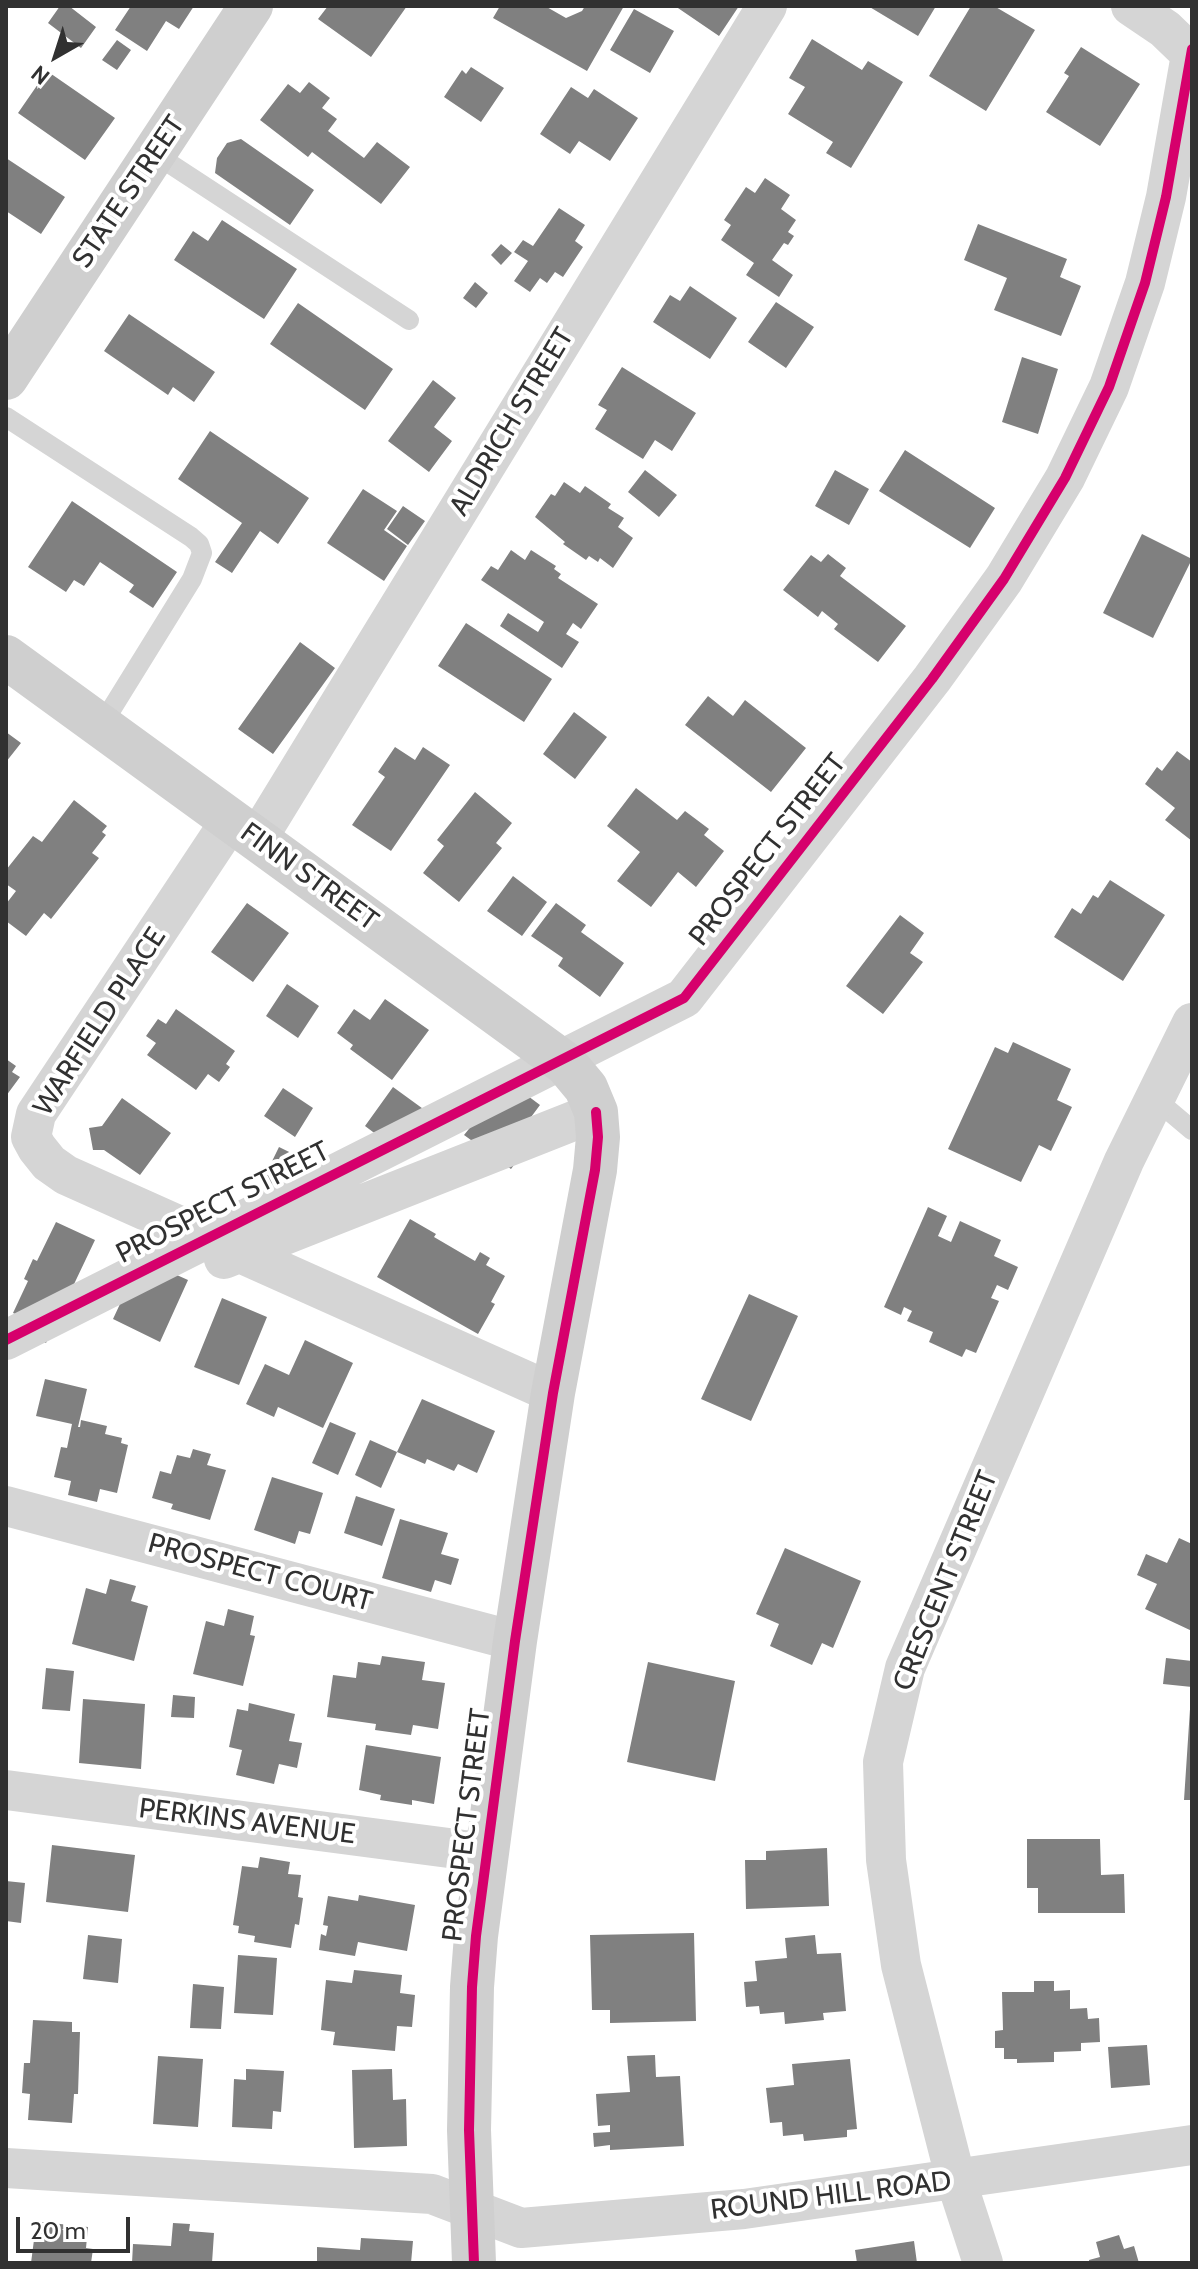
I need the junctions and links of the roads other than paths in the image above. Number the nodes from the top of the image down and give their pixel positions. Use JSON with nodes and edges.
{"nodes":[{"id":1,"x":251,"y":6,"type":"edge"},
{"id":2,"x":767,"y":6,"type":"edge"},
{"id":3,"x":1131,"y":6,"type":"edge"},
{"id":4,"x":1192,"y":49,"type":"edge"},
{"id":5,"x":1192,"y":55,"type":"edge"},
{"id":6,"x":155,"y":154,"type":"junction"},
{"id":7,"x":409,"y":320,"type":"dead end"},
{"id":8,"x":6,"y":378,"type":"edge"},
{"id":9,"x":6,"y":417,"type":"edge"},
{"id":10,"x":6,"y":657,"type":"edge"},
{"id":11,"x":101,"y":726,"type":"junction"},
{"id":12,"x":244,"y":830,"type":"junction"},
{"id":13,"x":1192,"y":1023,"type":"edge"},
{"id":14,"x":1154,"y":1098,"type":"junction"},
{"id":15,"x":596,"y":1112,"type":"junction"},
{"id":16,"x":1192,"y":1130,"type":"edge"},
{"id":17,"x":6,"y":1342,"type":"edge"},
{"id":18,"x":553,"y":1393,"type":"junction"},
{"id":19,"x":6,"y":1506,"type":"edge"},
{"id":20,"x":515,"y":1641,"type":"junction"},
{"id":21,"x":6,"y":1790,"type":"edge"},
{"id":22,"x":487,"y":1853,"type":"junction"},
{"id":23,"x":1192,"y":2145,"type":"edge"},
{"id":24,"x":6,"y":2168,"type":"edge"},
{"id":25,"x":956,"y":2180,"type":"junction"},
{"id":26,"x":471,"y":2210,"type":"junction"},
{"id":27,"x":474,"y":2263,"type":"edge"},
{"id":28,"x":983,"y":2263,"type":"edge"}],
"edges":[{"from":1,"to":6,"type":"main road","name":"STATE STREET"},
{"from":2,"to":12,"type":"street","name":"ALDRICH STREET"},
{"from":3,"to":5,"type":"street"},
{"from":4,"to":5,"type":"street","name":"PROSPECT STREET"},
{"from":5,"to":17,"type":"street","name":"PROSPECT STREET"},
{"from":6,"to":7,"type":"lane"},
{"from":6,"to":8,"type":"main road","name":"STATE STREET"},
{"from":9,"to":11,"type":"lane"},
{"from":10,"to":11,"type":"main road","name":"FINN STREET"},
{"from":11,"to":12,"type":"main road","name":"FINN STREET"},
{"from":12,"to":15,"type":"main road","name":"FINN STREET"},
{"from":12,"to":18,"type":"street","name":"WARFIELD PLACE"},
{"from":13,"to":14,"type":"street","name":"CRESCENT STREET"},
{"from":14,"to":16,"type":"lane"},
{"from":14,"to":25,"type":"street","name":"CRESCENT STREET"},
{"from":15,"to":17,"type":"street","name":"PROSPECT STREET"},
{"from":15,"to":18,"type":"main road","name":"PROSPECT STREET"},
{"from":18,"to":20,"type":"main road","name":"PROSPECT STREET"},
{"from":19,"to":20,"type":"street","name":"PROSPECT COURT"},
{"from":20,"to":22,"type":"main road","name":"PROSPECT STREET"},
{"from":21,"to":22,"type":"street","name":"PERKINS AVENUE"},
{"from":22,"to":26,"type":"main road","name":"PROSPECT STREET"},
{"from":23,"to":25,"type":"street","name":"ROUND HILL ROAD"},
{"from":24,"to":26,"type":"street","name":"ROUND HILL ROAD"},
{"from":25,"to":26,"type":"street","name":"ROUND HILL ROAD"},
{"from":25,"to":28,"type":"street","name":"CRESCENT STREET"},
{"from":26,"to":27,"type":"main road","name":"PROSPECT STREET"}]}
